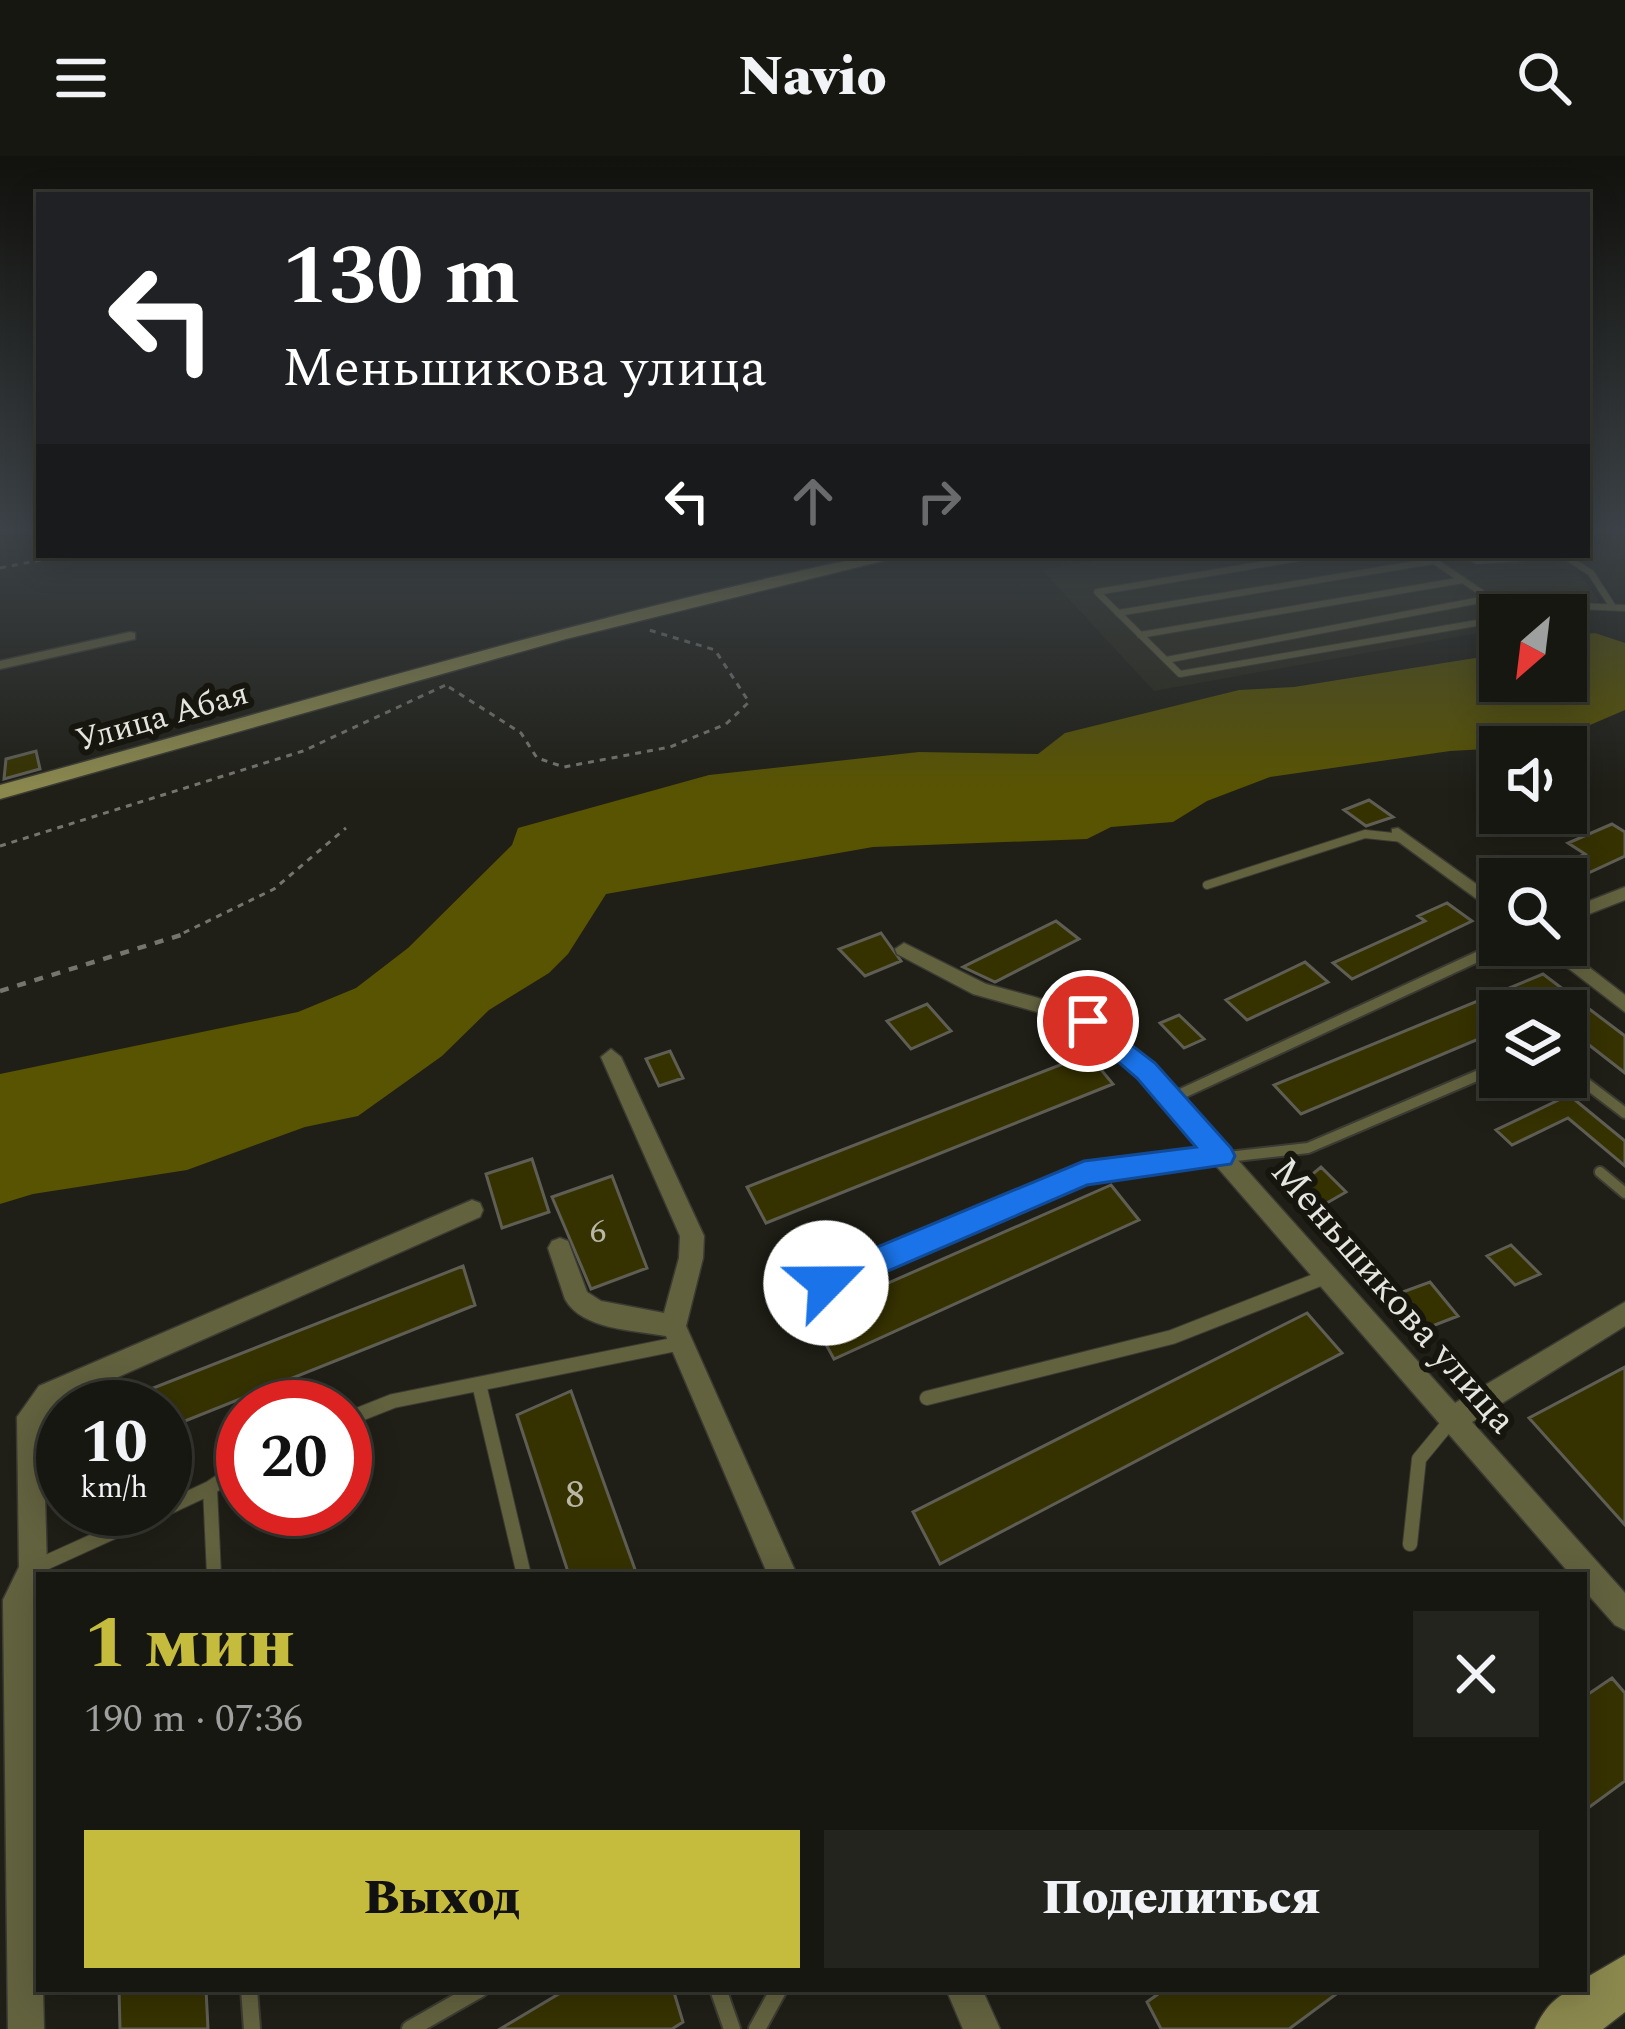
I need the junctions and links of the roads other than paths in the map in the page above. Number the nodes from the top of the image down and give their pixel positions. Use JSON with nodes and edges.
{"nodes":[{"id":1,"x":634,"y":616,"type":"edge"},
{"id":2,"x":1121,"y":616,"type":"edge"},
{"id":3,"x":1249,"y":616,"type":"edge"},
{"id":4,"x":1394,"y":616,"type":"edge"},
{"id":5,"x":1479,"y":623,"type":"edge"},
{"id":6,"x":1140,"y":635,"type":"junction"},
{"id":7,"x":130,"y":636,"type":"dead end"},
{"id":8,"x":1166,"y":660,"type":"junction"},
{"id":9,"x":0,"y":665,"type":"edge"},
{"id":10,"x":0,"y":792,"type":"edge"},
{"id":11,"x":1402,"y":836,"type":"joint"},
{"id":12,"x":1207,"y":885,"type":"dead end"},
{"id":13,"x":1625,"y":893,"type":"edge"},
{"id":14,"x":1479,"y":894,"type":"edge"},
{"id":15,"x":1587,"y":908,"type":"edge"},
{"id":16,"x":904,"y":949,"type":"dead end"},
{"id":17,"x":1479,"y":956,"type":"edge"},
{"id":18,"x":1574,"y":966,"type":"edge"},
{"id":19,"x":1625,"y":1005,"type":"edge"},
{"id":20,"x":611,"y":1057,"type":"dead end"},
{"id":21,"x":1479,"y":1075,"type":"edge"},
{"id":22,"x":1587,"y":1084,"type":"edge"},
{"id":23,"x":1171,"y":1099,"type":"junction"},
{"id":24,"x":1625,"y":1113,"type":"edge"},
{"id":25,"x":1221,"y":1156,"type":"junction"},
{"id":26,"x":1600,"y":1172,"type":"dead end"},
{"id":27,"x":1625,"y":1193,"type":"edge"},
{"id":28,"x":472,"y":1210,"type":"dead end"},
{"id":29,"x":560,"y":1248,"type":"dead end"},
{"id":30,"x":1327,"y":1276,"type":"junction"},
{"id":31,"x":826,"y":1283,"type":"dead end"},
{"id":32,"x":1625,"y":1313,"type":"edge"},
{"id":33,"x":678,"y":1335,"type":"junction"},
{"id":34,"x":479,"y":1384,"type":"junction"},
{"id":35,"x":927,"y":1399,"type":"dead end"},
{"id":36,"x":372,"y":1409,"type":"edge"},
{"id":37,"x":1452,"y":1419,"type":"junction"},
{"id":38,"x":216,"y":1484,"type":"edge"},
{"id":39,"x":210,"y":1488,"type":"junction"},
{"id":40,"x":192,"y":1496,"type":"edge"},
{"id":41,"x":106,"y":1536,"type":"edge"},
{"id":42,"x":1410,"y":1544,"type":"dead end"},
{"id":43,"x":33,"y":1569,"type":"junction"},
{"id":44,"x":214,"y":1572,"type":"edge"},
{"id":45,"x":523,"y":1572,"type":"edge"},
{"id":46,"x":782,"y":1572,"type":"edge"},
{"id":47,"x":9,"y":1604,"type":"edge"},
{"id":48,"x":1625,"y":1615,"type":"edge"},
{"id":49,"x":1625,"y":1980,"type":"edge"},
{"id":50,"x":249,"y":1992,"type":"edge"},
{"id":51,"x":475,"y":1992,"type":"edge"},
{"id":52,"x":719,"y":1992,"type":"edge"},
{"id":53,"x":777,"y":1992,"type":"edge"},
{"id":54,"x":965,"y":1992,"type":"edge"},
{"id":55,"x":26,"y":2029,"type":"edge"},
{"id":56,"x":252,"y":2029,"type":"edge"},
{"id":57,"x":410,"y":2029,"type":"edge"},
{"id":58,"x":732,"y":2029,"type":"edge"},
{"id":59,"x":757,"y":2029,"type":"edge"},
{"id":60,"x":982,"y":2029,"type":"edge"},
{"id":61,"x":1561,"y":2029,"type":"edge"}],
"edges":[{"from":1,"to":10,"type":"street","name":"Улица Абая"},
{"from":2,"to":6,"type":"lane"},
{"from":3,"to":6,"type":"lane"},
{"from":4,"to":8,"type":"lane"},
{"from":5,"to":8,"type":"lane"},
{"from":6,"to":8,"type":"lane"},
{"from":7,"to":9,"type":"street"},
{"from":11,"to":12,"type":"lane"},
{"from":11,"to":14,"type":"street"},
{"from":13,"to":15,"type":"street"},
{"from":16,"to":23,"type":"street","name":"Меньшикова улица"},
{"from":17,"to":23,"type":"lane"},
{"from":18,"to":19,"type":"street"},
{"from":20,"to":33,"type":"street"},
{"from":21,"to":25,"type":"lane"},
{"from":22,"to":24,"type":"lane"},
{"from":23,"to":25,"type":"street","name":"Меньшикова улица"},
{"from":25,"to":30,"type":"street","name":"Меньшикова улица"},
{"from":25,"to":31,"type":"lane"},
{"from":26,"to":27,"type":"lane"},
{"from":28,"to":43,"type":"street"},
{"from":29,"to":33,"type":"street"},
{"from":30,"to":35,"type":"lane"},
{"from":30,"to":37,"type":"street","name":"Меньшикова улица"},
{"from":32,"to":37,"type":"street"},
{"from":33,"to":34,"type":"lane"},
{"from":33,"to":46,"type":"street"},
{"from":34,"to":36,"type":"lane"},
{"from":34,"to":45,"type":"lane"},
{"from":37,"to":42,"type":"lane"},
{"from":37,"to":48,"type":"street","name":"Меньшикова улица"},
{"from":38,"to":39,"type":"lane"},
{"from":39,"to":40,"type":"lane"},
{"from":39,"to":44,"type":"lane"},
{"from":41,"to":43,"type":"lane"},
{"from":43,"to":47,"type":"street"},
{"from":47,"to":55,"type":"street"},
{"from":49,"to":61,"type":"street"},
{"from":50,"to":56,"type":"lane"},
{"from":51,"to":57,"type":"lane"},
{"from":52,"to":58,"type":"lane"},
{"from":53,"to":59,"type":"lane"},
{"from":54,"to":60,"type":"street"}]}
